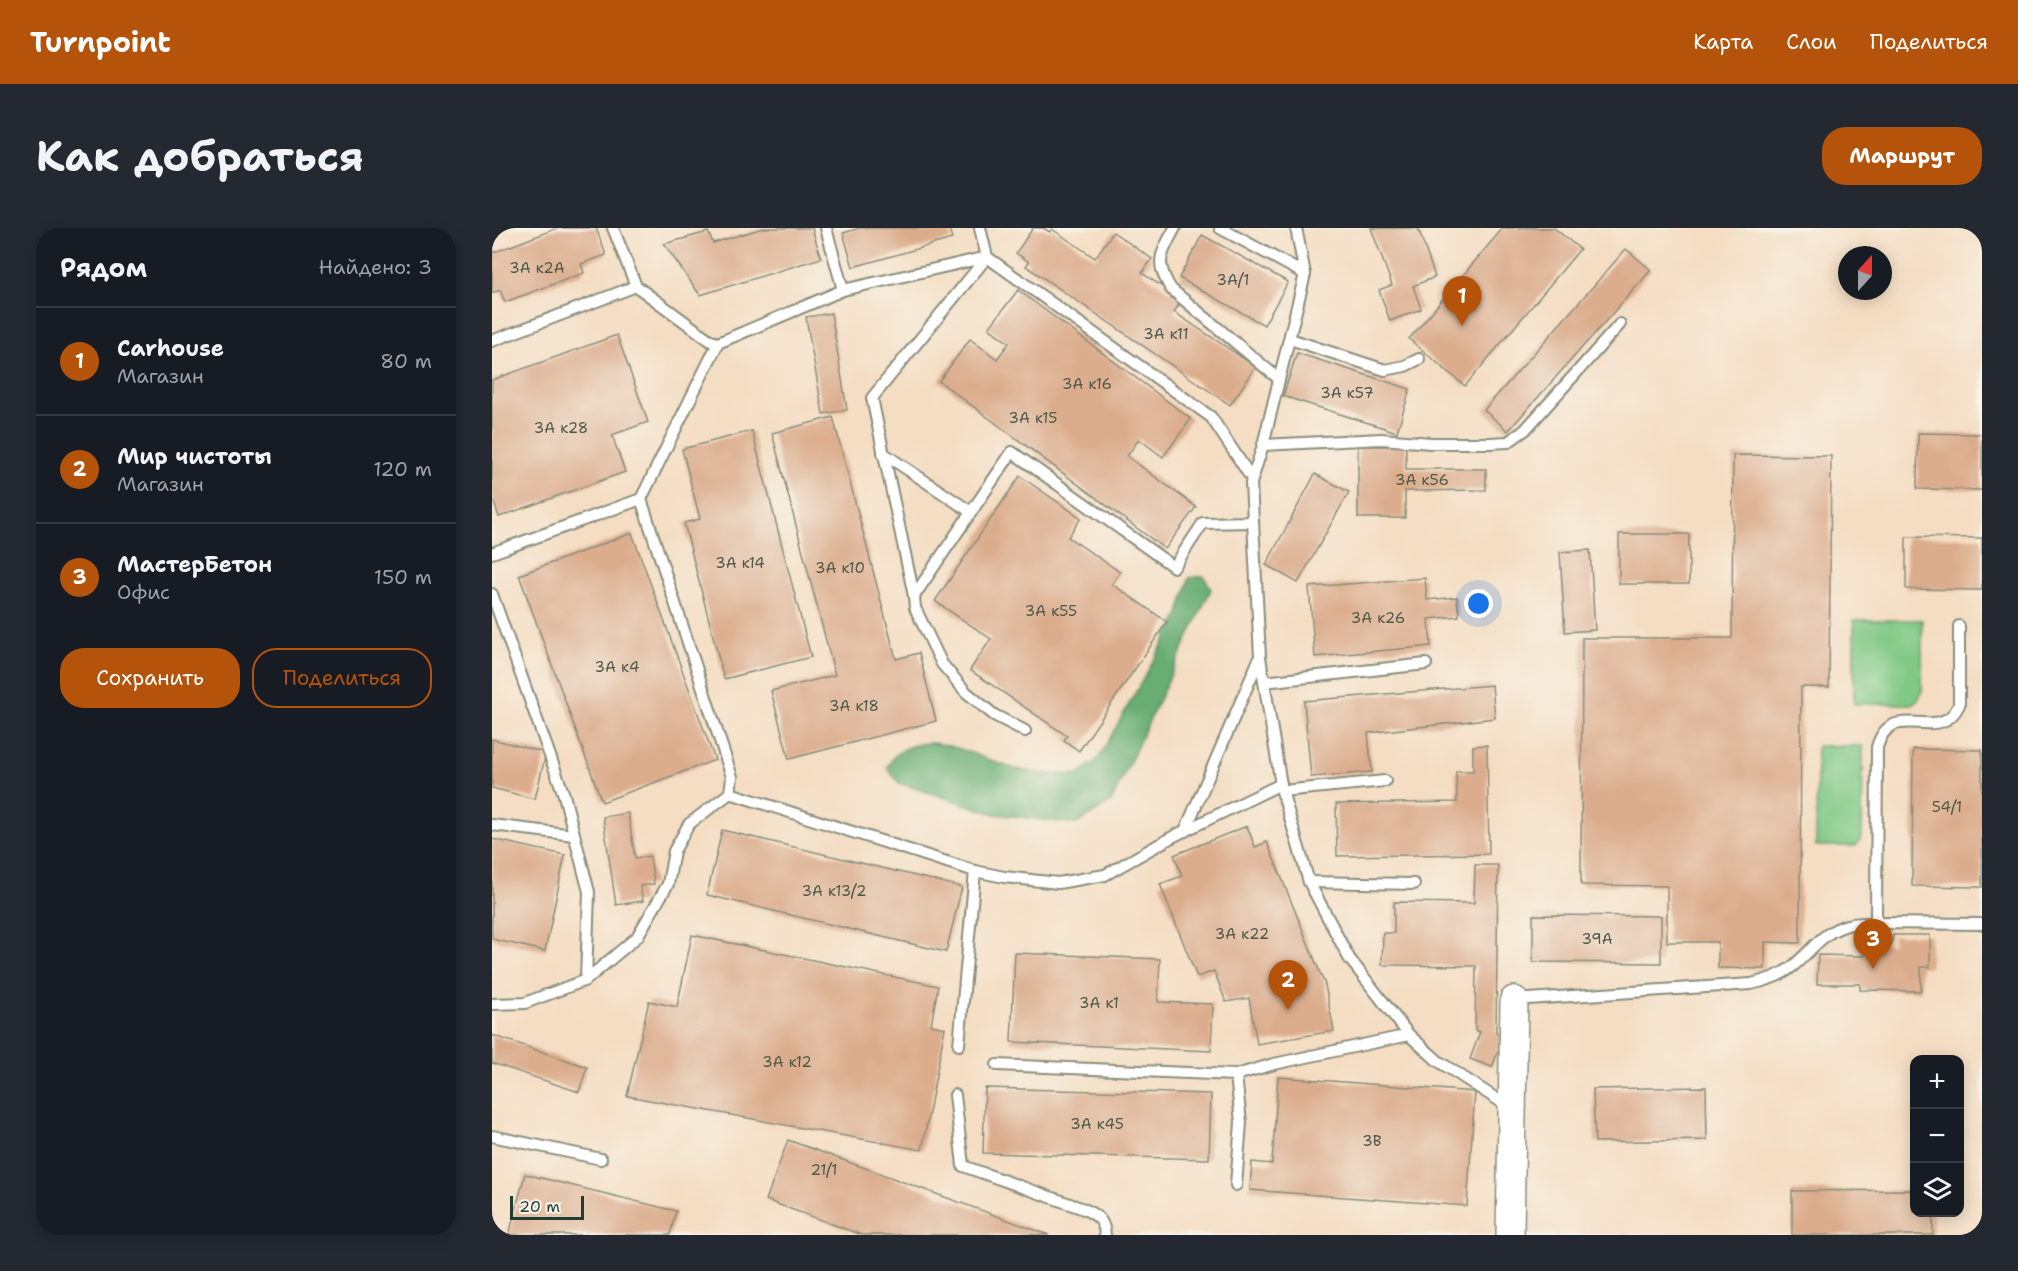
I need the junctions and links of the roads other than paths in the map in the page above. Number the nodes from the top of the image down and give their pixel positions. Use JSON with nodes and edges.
{"nodes":[{"id":1,"x":613,"y":228,"type":"edge"},
{"id":2,"x":826,"y":228,"type":"edge"},
{"id":3,"x":980,"y":228,"type":"edge"},
{"id":4,"x":1175,"y":228,"type":"edge"},
{"id":5,"x":1220,"y":228,"type":"edge"},
{"id":6,"x":1296,"y":228,"type":"edge"},
{"id":7,"x":987,"y":257,"type":"junction"},
{"id":8,"x":1305,"y":274,"type":"junction"},
{"id":9,"x":636,"y":286,"type":"junction"},
{"id":10,"x":843,"y":290,"type":"junction"},
{"id":11,"x":1620,"y":324,"type":"dead end"},
{"id":12,"x":1290,"y":339,"type":"junction"},
{"id":13,"x":492,"y":341,"type":"edge"},
{"id":14,"x":718,"y":343,"type":"junction"},
{"id":15,"x":1419,"y":359,"type":"dead end"},
{"id":16,"x":1279,"y":379,"type":"junction"},
{"id":17,"x":1263,"y":445,"type":"junction"},
{"id":18,"x":884,"y":453,"type":"junction"},
{"id":19,"x":1252,"y":479,"type":"junction"},
{"id":20,"x":641,"y":499,"type":"junction"},
{"id":21,"x":971,"y":513,"type":"junction"},
{"id":22,"x":1253,"y":522,"type":"junction"},
{"id":23,"x":492,"y":553,"type":"edge"},
{"id":24,"x":492,"y":594,"type":"edge"},
{"id":25,"x":914,"y":596,"type":"junction"},
{"id":26,"x":1959,"y":626,"type":"dead end"},
{"id":27,"x":1260,"y":657,"type":"junction"},
{"id":28,"x":1426,"y":664,"type":"dead end"},
{"id":29,"x":1264,"y":682,"type":"junction"},
{"id":30,"x":1025,"y":731,"type":"dead end"},
{"id":31,"x":1386,"y":781,"type":"dead end"},
{"id":32,"x":1281,"y":788,"type":"junction"},
{"id":33,"x":730,"y":793,"type":"junction"},
{"id":34,"x":492,"y":825,"type":"edge"},
{"id":35,"x":1185,"y":831,"type":"junction"},
{"id":36,"x":574,"y":835,"type":"junction"},
{"id":37,"x":975,"y":871,"type":"junction"},
{"id":38,"x":1309,"y":882,"type":"junction"},
{"id":39,"x":1414,"y":884,"type":"dead end"},
{"id":40,"x":1876,"y":923,"type":"junction"},
{"id":41,"x":1982,"y":924,"type":"edge"},
{"id":42,"x":586,"y":980,"type":"junction"},
{"id":43,"x":1514,"y":1000,"type":"joint"},
{"id":44,"x":492,"y":1004,"type":"edge"},
{"id":45,"x":1409,"y":1035,"type":"junction"},
{"id":46,"x":959,"y":1046,"type":"dead end"},
{"id":47,"x":997,"y":1065,"type":"dead end"},
{"id":48,"x":1236,"y":1075,"type":"junction"},
{"id":49,"x":955,"y":1095,"type":"dead end"},
{"id":50,"x":1512,"y":1109,"type":"junction"},
{"id":51,"x":492,"y":1136,"type":"edge"},
{"id":52,"x":601,"y":1160,"type":"dead end"},
{"id":53,"x":1236,"y":1185,"type":"dead end"},
{"id":54,"x":1105,"y":1235,"type":"edge"},
{"id":55,"x":1510,"y":1235,"type":"edge"}],
"edges":[{"from":1,"to":9,"type":"lane"},
{"from":2,"to":10,"type":"lane"},
{"from":3,"to":7,"type":"lane"},
{"from":4,"to":16,"type":"lane"},
{"from":5,"to":8,"type":"lane"},
{"from":6,"to":8,"type":"lane"},
{"from":7,"to":10,"type":"lane"},
{"from":7,"to":18,"type":"lane"},
{"from":7,"to":19,"type":"lane"},
{"from":8,"to":12,"type":"lane"},
{"from":9,"to":13,"type":"lane"},
{"from":9,"to":14,"type":"lane"},
{"from":10,"to":14,"type":"lane"},
{"from":11,"to":17,"type":"lane"},
{"from":12,"to":15,"type":"lane"},
{"from":12,"to":16,"type":"lane"},
{"from":14,"to":20,"type":"lane"},
{"from":16,"to":17,"type":"lane"},
{"from":17,"to":19,"type":"lane"},
{"from":18,"to":21,"type":"lane"},
{"from":18,"to":25,"type":"lane"},
{"from":19,"to":22,"type":"lane"},
{"from":20,"to":23,"type":"lane"},
{"from":20,"to":33,"type":"lane"},
{"from":21,"to":22,"type":"lane"},
{"from":21,"to":25,"type":"lane"},
{"from":22,"to":27,"type":"lane"},
{"from":24,"to":36,"type":"lane"},
{"from":25,"to":30,"type":"lane"},
{"from":26,"to":40,"type":"lane"},
{"from":27,"to":29,"type":"lane"},
{"from":27,"to":35,"type":"lane"},
{"from":28,"to":29,"type":"lane"},
{"from":29,"to":32,"type":"lane"},
{"from":31,"to":32,"type":"lane"},
{"from":32,"to":35,"type":"lane"},
{"from":32,"to":38,"type":"lane"},
{"from":33,"to":37,"type":"lane"},
{"from":33,"to":42,"type":"lane"},
{"from":34,"to":36,"type":"lane"},
{"from":35,"to":37,"type":"lane"},
{"from":36,"to":42,"type":"lane"},
{"from":37,"to":46,"type":"lane"},
{"from":38,"to":39,"type":"lane"},
{"from":38,"to":45,"type":"lane"},
{"from":40,"to":41,"type":"lane"},
{"from":40,"to":43,"type":"lane"},
{"from":42,"to":44,"type":"lane"},
{"from":43,"to":50,"type":"street"},
{"from":45,"to":48,"type":"lane"},
{"from":45,"to":50,"type":"lane"},
{"from":47,"to":48,"type":"lane"},
{"from":48,"to":53,"type":"lane"},
{"from":49,"to":54,"type":"lane"},
{"from":50,"to":55,"type":"street"},
{"from":51,"to":52,"type":"lane"}]}
